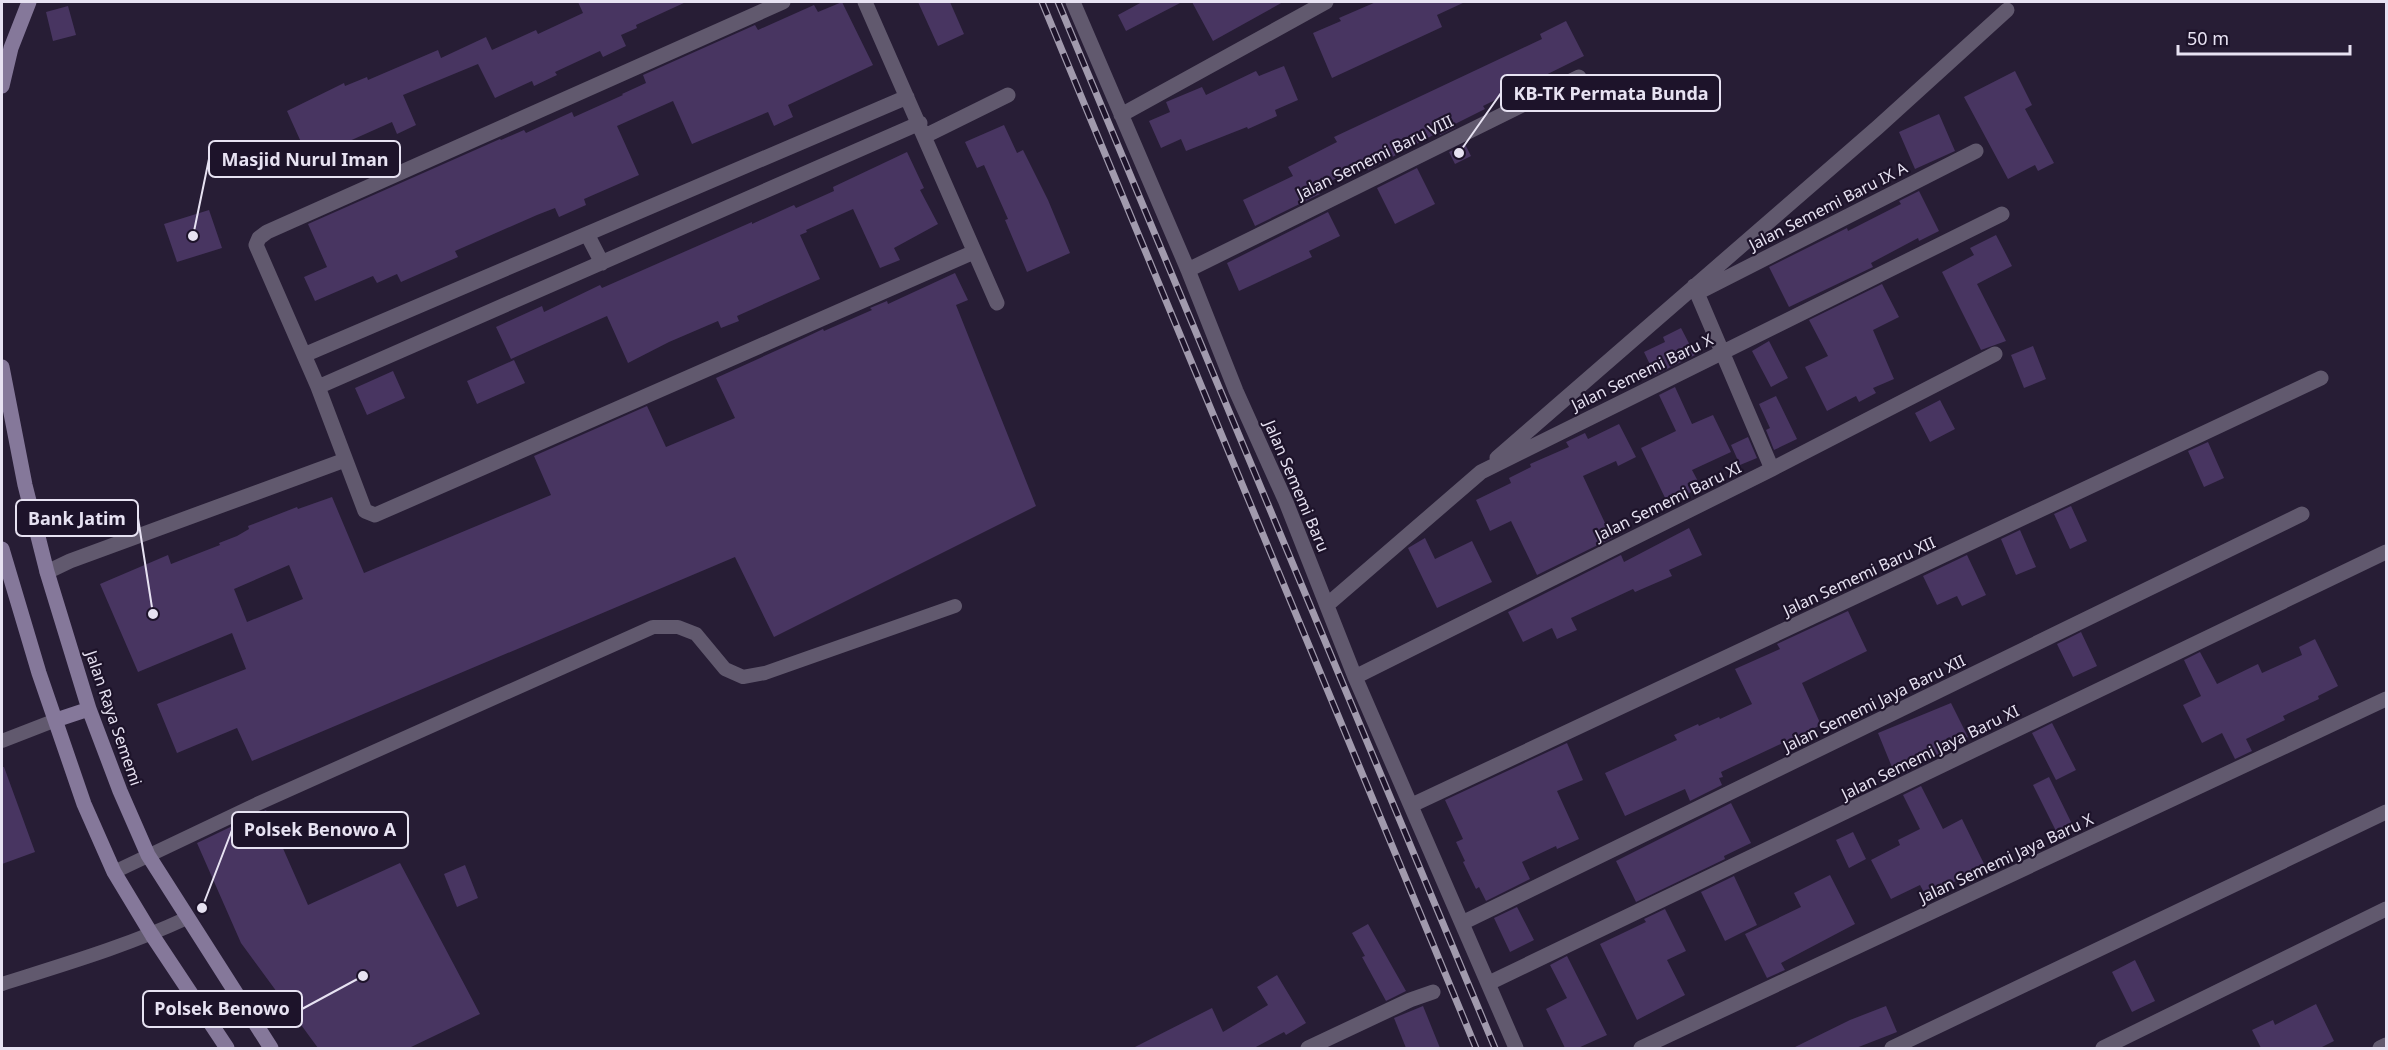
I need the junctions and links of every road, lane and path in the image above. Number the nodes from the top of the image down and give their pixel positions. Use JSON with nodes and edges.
{"nodes":[{"id":1,"x":29,"y":2,"type":"edge"},
{"id":2,"x":783,"y":2,"type":"edge"},
{"id":3,"x":865,"y":2,"type":"edge"},
{"id":4,"x":1073,"y":2,"type":"edge"},
{"id":5,"x":1326,"y":2,"type":"edge"},
{"id":6,"x":2007,"y":10,"type":"dead end"},
{"id":7,"x":1579,"y":76,"type":"dead end"},
{"id":8,"x":2,"y":86,"type":"edge"},
{"id":9,"x":1008,"y":95,"type":"dead end"},
{"id":10,"x":907,"y":97,"type":"junction"},
{"id":11,"x":1121,"y":115,"type":"junction"},
{"id":12,"x":922,"y":130,"type":"junction"},
{"id":13,"x":1976,"y":151,"type":"dead end"},
{"id":14,"x":2002,"y":214,"type":"dead end"},
{"id":15,"x":587,"y":234,"type":"junction"},
{"id":16,"x":974,"y":252,"type":"junction"},
{"id":17,"x":602,"y":263,"type":"junction"},
{"id":18,"x":1188,"y":270,"type":"junction"},
{"id":19,"x":1696,"y":290,"type":"junction"},
{"id":20,"x":997,"y":303,"type":"dead end"},
{"id":21,"x":1723,"y":353,"type":"junction"},
{"id":22,"x":1995,"y":354,"type":"dead end"},
{"id":23,"x":304,"y":355,"type":"junction"},
{"id":24,"x":2,"y":367,"type":"edge"},
{"id":25,"x":2321,"y":378,"type":"dead end"},
{"id":26,"x":318,"y":387,"type":"junction"},
{"id":27,"x":345,"y":460,"type":"junction"},
{"id":28,"x":1772,"y":469,"type":"junction"},
{"id":29,"x":1481,"y":472,"type":"junction"},
{"id":30,"x":2302,"y":514,"type":"dead end"},
{"id":31,"x":2,"y":549,"type":"edge"},
{"id":32,"x":2386,"y":552,"type":"edge"},
{"id":33,"x":48,"y":572,"type":"junction"},
{"id":34,"x":1327,"y":605,"type":"junction"},
{"id":35,"x":955,"y":606,"type":"dead end"},
{"id":36,"x":1355,"y":677,"type":"junction"},
{"id":37,"x":2386,"y":699,"type":"edge"},
{"id":38,"x":89,"y":709,"type":"junction"},
{"id":39,"x":56,"y":720,"type":"junction"},
{"id":40,"x":2,"y":741,"type":"edge"},
{"id":41,"x":1412,"y":805,"type":"junction"},
{"id":42,"x":2386,"y":812,"type":"edge"},
{"id":43,"x":148,"y":855,"type":"junction"},
{"id":44,"x":114,"y":872,"type":"junction"},
{"id":45,"x":2386,"y":909,"type":"edge"},
{"id":46,"x":187,"y":918,"type":"junction"},
{"id":47,"x":1462,"y":923,"type":"junction"},
{"id":48,"x":152,"y":935,"type":"junction"},
{"id":49,"x":1489,"y":983,"type":"junction"},
{"id":50,"x":2,"y":984,"type":"edge"},
{"id":51,"x":1433,"y":992,"type":"dead end"},
{"id":52,"x":2386,"y":1045,"type":"edge"},
{"id":53,"x":227,"y":1048,"type":"edge"},
{"id":54,"x":271,"y":1048,"type":"edge"},
{"id":55,"x":1308,"y":1048,"type":"edge"},
{"id":56,"x":1516,"y":1048,"type":"edge"},
{"id":57,"x":1641,"y":1048,"type":"edge"},
{"id":58,"x":1892,"y":1048,"type":"edge"},
{"id":59,"x":2103,"y":1048,"type":"edge"},
{"id":60,"x":2380,"y":1048,"type":"edge"}],
"edges":[{"from":1,"to":8,"type":"main road"},
{"from":2,"to":23,"type":"street"},
{"from":3,"to":10,"type":"street"},
{"from":4,"to":11,"type":"street","name":"Jalan Sememi Baru"},
{"from":5,"to":11,"type":"street"},
{"from":6,"to":19,"type":"street"},
{"from":7,"to":18,"type":"street","name":"Jalan Sememi Baru VIII"},
{"from":9,"to":12,"type":"street"},
{"from":10,"to":12,"type":"street"},
{"from":10,"to":15,"type":"street"},
{"from":11,"to":18,"type":"street","name":"Jalan Sememi Baru"},
{"from":12,"to":16,"type":"street"},
{"from":12,"to":17,"type":"street"},
{"from":13,"to":19,"type":"street","name":"Jalan Sememi Baru IX A"},
{"from":14,"to":21,"type":"street","name":"Jalan Sememi Baru X"},
{"from":15,"to":17,"type":"street"},
{"from":15,"to":23,"type":"street"},
{"from":16,"to":20,"type":"street"},
{"from":16,"to":27,"type":"street"},
{"from":17,"to":26,"type":"street"},
{"from":18,"to":34,"type":"street","name":"Jalan Sememi Baru"},
{"from":19,"to":21,"type":"street"},
{"from":19,"to":29,"type":"street"},
{"from":21,"to":28,"type":"street"},
{"from":21,"to":29,"type":"street","name":"Jalan Sememi Baru X"},
{"from":22,"to":28,"type":"street","name":"Jalan Sememi Baru XI"},
{"from":23,"to":26,"type":"street"},
{"from":24,"to":33,"type":"main road","name":"Jalan Raya Sememi"},
{"from":25,"to":41,"type":"street","name":"Jalan Sememi Baru XII"},
{"from":26,"to":27,"type":"street"},
{"from":27,"to":33,"type":"street"},
{"from":28,"to":36,"type":"street","name":"Jalan Sememi Baru XI"},
{"from":29,"to":34,"type":"street","name":"Jalan Sememi Baru X"},
{"from":30,"to":47,"type":"street","name":"Jalan Sememi Jaya Baru XII"},
{"from":31,"to":39,"type":"main road"},
{"from":32,"to":49,"type":"street","name":"Jalan Sememi Jaya Baru XI"},
{"from":33,"to":38,"type":"main road","name":"Jalan Raya Sememi"},
{"from":34,"to":36,"type":"street","name":"Jalan Sememi Baru"},
{"from":35,"to":43,"type":"lane"},
{"from":36,"to":41,"type":"street","name":"Jalan Sememi Baru"},
{"from":37,"to":57,"type":"street","name":"Jalan Sememi Jaya Baru X"},
{"from":38,"to":39,"type":"main road"},
{"from":38,"to":43,"type":"main road","name":"Jalan Raya Sememi"},
{"from":39,"to":40,"type":"lane"},
{"from":39,"to":44,"type":"main road"},
{"from":41,"to":47,"type":"street","name":"Jalan Sememi Baru"},
{"from":42,"to":58,"type":"street"},
{"from":43,"to":44,"type":"lane"},
{"from":43,"to":46,"type":"main road","name":"Jalan Raya Sememi"},
{"from":44,"to":48,"type":"main road"},
{"from":45,"to":59,"type":"street"},
{"from":46,"to":48,"type":"lane"},
{"from":46,"to":54,"type":"main road","name":"Jalan Raya Sememi"},
{"from":47,"to":49,"type":"street","name":"Jalan Sememi Baru"},
{"from":48,"to":50,"type":"lane"},
{"from":48,"to":53,"type":"main road"},
{"from":49,"to":56,"type":"street","name":"Jalan Sememi Baru"},
{"from":51,"to":55,"type":"street"},
{"from":52,"to":60,"type":"street"}]}
